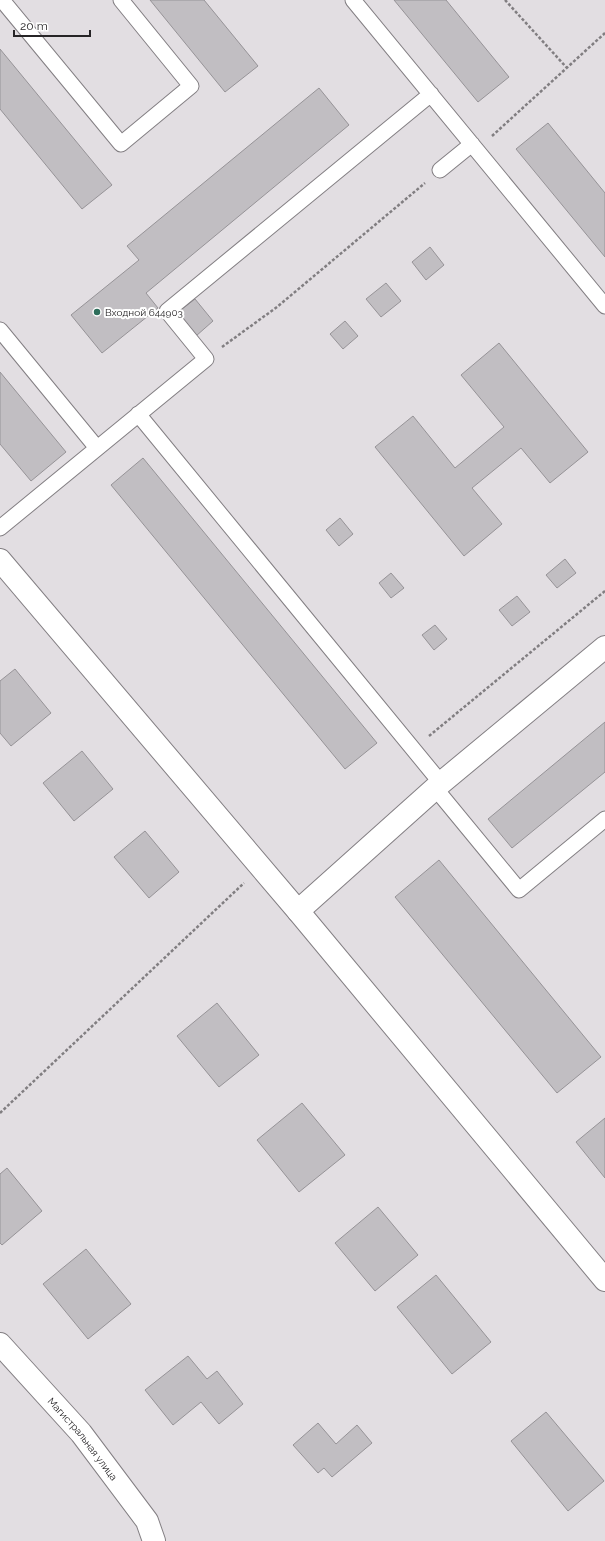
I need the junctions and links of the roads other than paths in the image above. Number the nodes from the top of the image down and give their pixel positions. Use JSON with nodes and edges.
{"nodes":[{"id":1,"x":2,"y":0,"type":"edge"},
{"id":2,"x":121,"y":0,"type":"edge"},
{"id":3,"x":353,"y":0,"type":"edge"},
{"id":4,"x":431,"y":94,"type":"junction"},
{"id":5,"x":474,"y":147,"type":"junction"},
{"id":6,"x":440,"y":170,"type":"road end"},
{"id":7,"x":605,"y":306,"type":"edge"},
{"id":8,"x":0,"y":330,"type":"edge"},
{"id":9,"x":138,"y":414,"type":"junction"},
{"id":10,"x":97,"y":448,"type":"junction"},
{"id":11,"x":0,"y":528,"type":"edge"},
{"id":12,"x":0,"y":560,"type":"edge"},
{"id":13,"x":605,"y":647,"type":"edge"},
{"id":14,"x":438,"y":786,"type":"junction"},
{"id":15,"x":605,"y":819,"type":"edge"},
{"id":16,"x":298,"y":911,"type":"junction"},
{"id":17,"x":605,"y":1280,"type":"edge"},
{"id":18,"x":0,"y":1344,"type":"edge"},
{"id":19,"x":154,"y":1541,"type":"edge"}],
"edges":[{"from":1,"to":2,"type":"lane"},
{"from":3,"to":4,"type":"lane"},
{"from":4,"to":5,"type":"lane"},
{"from":4,"to":9,"type":"lane"},
{"from":5,"to":6,"type":"lane"},
{"from":5,"to":7,"type":"lane"},
{"from":8,"to":10,"type":"lane"},
{"from":9,"to":10,"type":"lane"},
{"from":9,"to":14,"type":"lane"},
{"from":10,"to":11,"type":"lane"},
{"from":12,"to":16,"type":"street"},
{"from":13,"to":14,"type":"street"},
{"from":14,"to":15,"type":"lane"},
{"from":14,"to":16,"type":"street"},
{"from":16,"to":17,"type":"street"},
{"from":18,"to":19,"type":"street","name":"Магистральная улица"}]}
